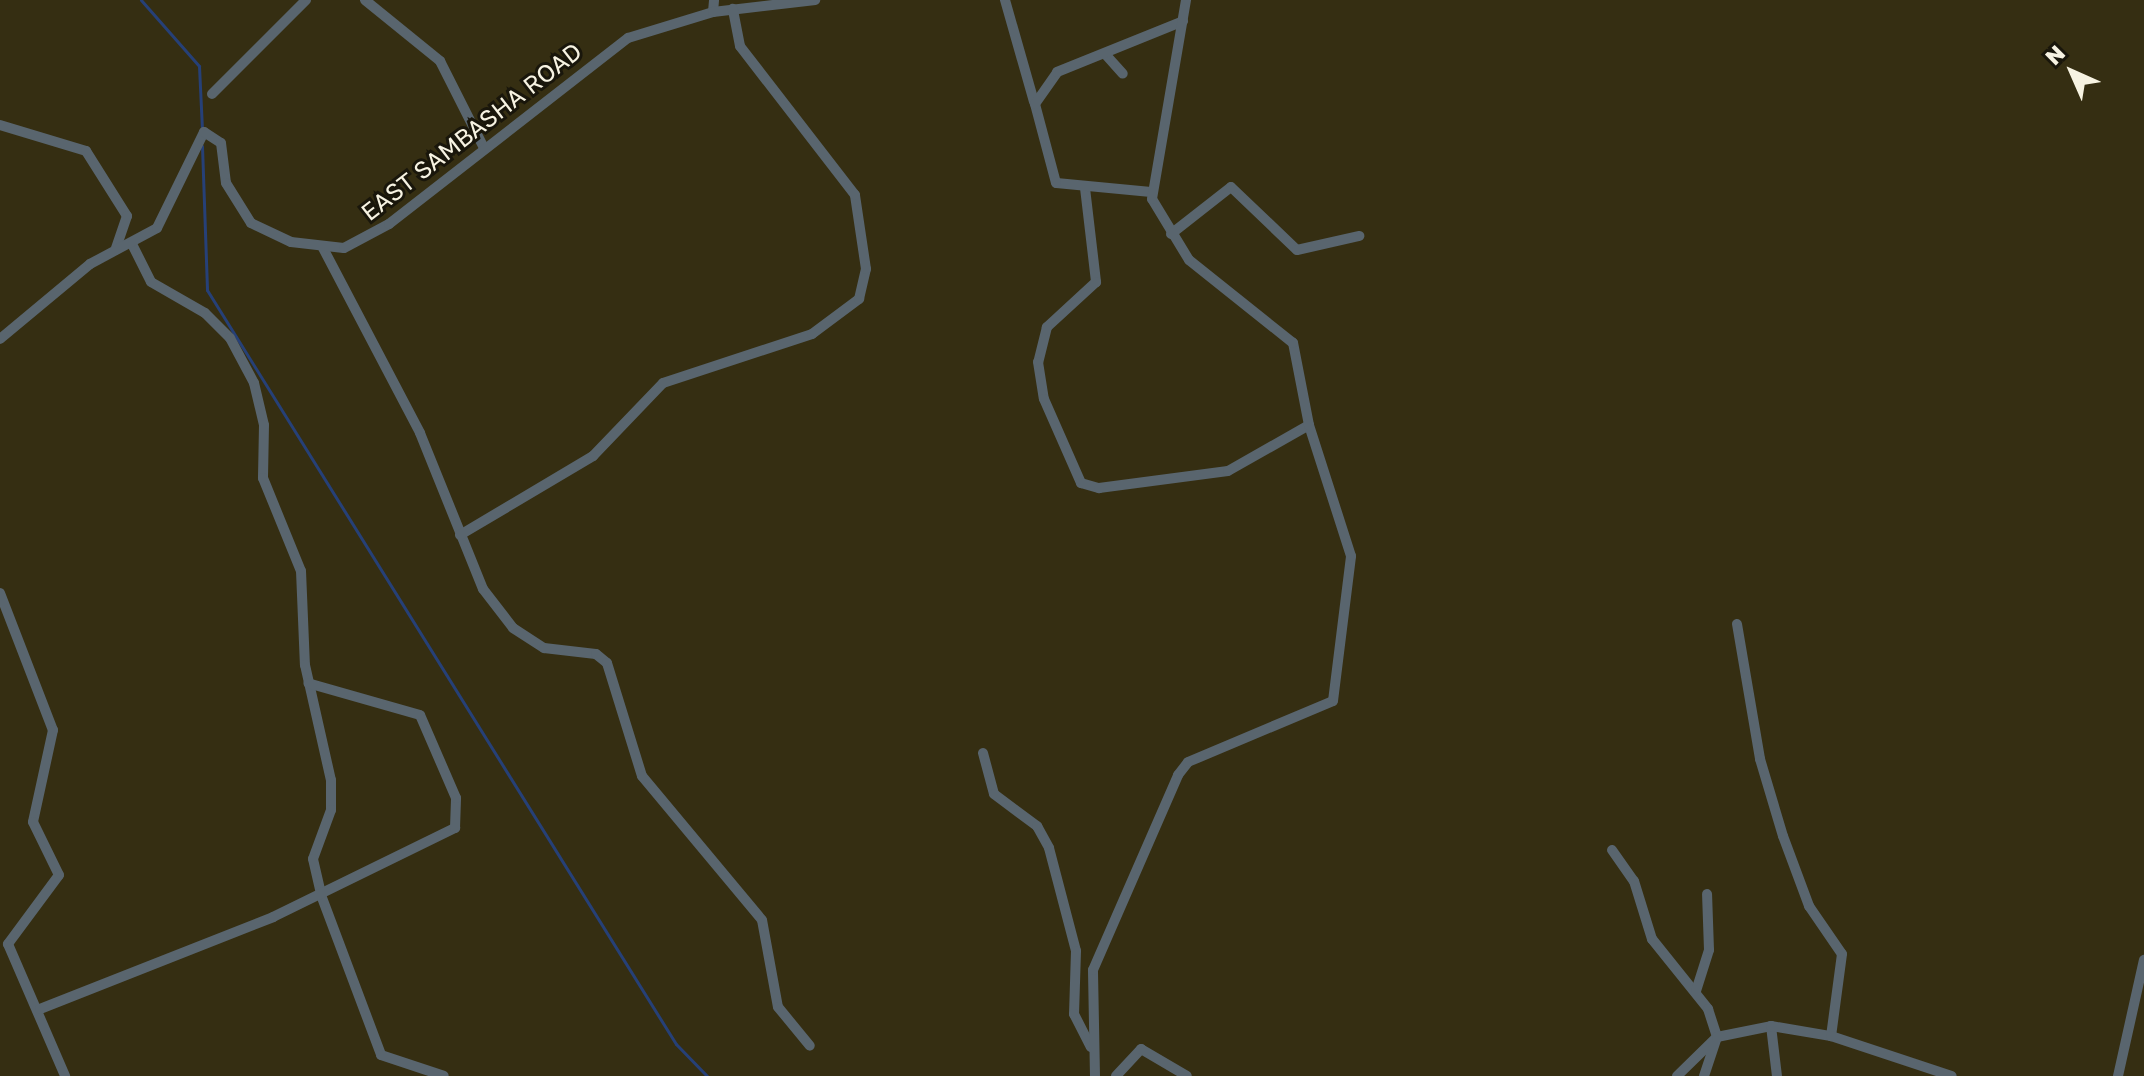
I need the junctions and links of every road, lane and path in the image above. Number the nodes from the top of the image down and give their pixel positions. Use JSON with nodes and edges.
{"nodes":[{"id":1,"x":306,"y":0,"type":"edge"},
{"id":2,"x":365,"y":0,"type":"edge"},
{"id":3,"x":714,"y":0,"type":"edge"},
{"id":4,"x":815,"y":0,"type":"edge"},
{"id":5,"x":1005,"y":0,"type":"edge"},
{"id":6,"x":1186,"y":0,"type":"edge"},
{"id":7,"x":733,"y":9,"type":"junction"},
{"id":8,"x":713,"y":12,"type":"junction"},
{"id":9,"x":1183,"y":21,"type":"junction"},
{"id":10,"x":1106,"y":55,"type":"junction"},
{"id":11,"x":1123,"y":74,"type":"dead end"},
{"id":12,"x":212,"y":94,"type":"dead end"},
{"id":13,"x":1035,"y":104,"type":"junction"},
{"id":14,"x":0,"y":125,"type":"edge"},
{"id":15,"x":484,"y":148,"type":"junction"},
{"id":16,"x":1085,"y":188,"type":"junction"},
{"id":17,"x":1151,"y":192,"type":"junction"},
{"id":18,"x":1171,"y":234,"type":"junction"},
{"id":19,"x":1359,"y":236,"type":"dead end"},
{"id":20,"x":132,"y":244,"type":"junction"},
{"id":21,"x":323,"y":248,"type":"junction"},
{"id":22,"x":115,"y":250,"type":"junction"},
{"id":23,"x":0,"y":339,"type":"edge"},
{"id":24,"x":1309,"y":425,"type":"junction"},
{"id":25,"x":460,"y":535,"type":"junction"},
{"id":26,"x":0,"y":593,"type":"edge"},
{"id":27,"x":1737,"y":624,"type":"dead end"},
{"id":28,"x":308,"y":683,"type":"junction"},
{"id":29,"x":983,"y":753,"type":"dead end"},
{"id":30,"x":1612,"y":850,"type":"dead end"},
{"id":31,"x":1707,"y":894,"type":"dead end"},
{"id":32,"x":321,"y":895,"type":"junction"},
{"id":33,"x":2144,"y":960,"type":"edge"},
{"id":34,"x":1696,"y":991,"type":"junction"},
{"id":35,"x":40,"y":1009,"type":"junction"},
{"id":36,"x":1771,"y":1026,"type":"junction"},
{"id":37,"x":1831,"y":1036,"type":"junction"},
{"id":38,"x":1717,"y":1037,"type":"junction"},
{"id":39,"x":810,"y":1046,"type":"dead end"},
{"id":40,"x":1092,"y":1049,"type":"junction"},
{"id":41,"x":65,"y":1076,"type":"edge"},
{"id":42,"x":444,"y":1076,"type":"edge"},
{"id":43,"x":1095,"y":1076,"type":"edge"},
{"id":44,"x":1116,"y":1076,"type":"edge"},
{"id":45,"x":1187,"y":1076,"type":"edge"},
{"id":46,"x":1677,"y":1076,"type":"edge"},
{"id":47,"x":1704,"y":1076,"type":"edge"},
{"id":48,"x":1777,"y":1076,"type":"edge"},
{"id":49,"x":1952,"y":1076,"type":"edge"},
{"id":50,"x":2118,"y":1076,"type":"edge"}],
"edges":[{"from":1,"to":12,"type":"street"},
{"from":2,"to":15,"type":"street"},
{"from":3,"to":8,"type":"street"},
{"from":4,"to":7,"type":"street","name":"EAST SAMBASHA ROAD"},
{"from":5,"to":13,"type":"street"},
{"from":6,"to":9,"type":"street"},
{"from":7,"to":8,"type":"street","name":"EAST SAMBASHA ROAD"},
{"from":7,"to":25,"type":"street"},
{"from":8,"to":15,"type":"street","name":"EAST SAMBASHA ROAD"},
{"from":9,"to":10,"type":"street"},
{"from":9,"to":17,"type":"street"},
{"from":10,"to":11,"type":"street"},
{"from":10,"to":13,"type":"street"},
{"from":13,"to":16,"type":"street"},
{"from":14,"to":22,"type":"street"},
{"from":15,"to":21,"type":"street","name":"EAST SAMBASHA ROAD"},
{"from":16,"to":17,"type":"street"},
{"from":16,"to":24,"type":"street"},
{"from":17,"to":18,"type":"street"},
{"from":18,"to":19,"type":"street"},
{"from":18,"to":24,"type":"street"},
{"from":20,"to":21,"type":"street","name":"EAST SAMBASHA ROAD"},
{"from":20,"to":22,"type":"street"},
{"from":20,"to":28,"type":"street"},
{"from":21,"to":25,"type":"street"},
{"from":22,"to":23,"type":"street"},
{"from":24,"to":40,"type":"street"},
{"from":25,"to":39,"type":"street"},
{"from":26,"to":35,"type":"street"},
{"from":27,"to":37,"type":"street"},
{"from":28,"to":32,"type":"street"},
{"from":28,"to":32,"type":"street"},
{"from":29,"to":40,"type":"street"},
{"from":30,"to":34,"type":"street"},
{"from":31,"to":34,"type":"street"},
{"from":32,"to":35,"type":"street"},
{"from":32,"to":42,"type":"street"},
{"from":33,"to":50,"type":"street"},
{"from":34,"to":38,"type":"street"},
{"from":35,"to":41,"type":"street"},
{"from":36,"to":37,"type":"street"},
{"from":36,"to":38,"type":"street"},
{"from":36,"to":48,"type":"street"},
{"from":37,"to":49,"type":"street"},
{"from":38,"to":46,"type":"street"},
{"from":38,"to":47,"type":"street"},
{"from":40,"to":43,"type":"street"},
{"from":44,"to":45,"type":"street"}]}
